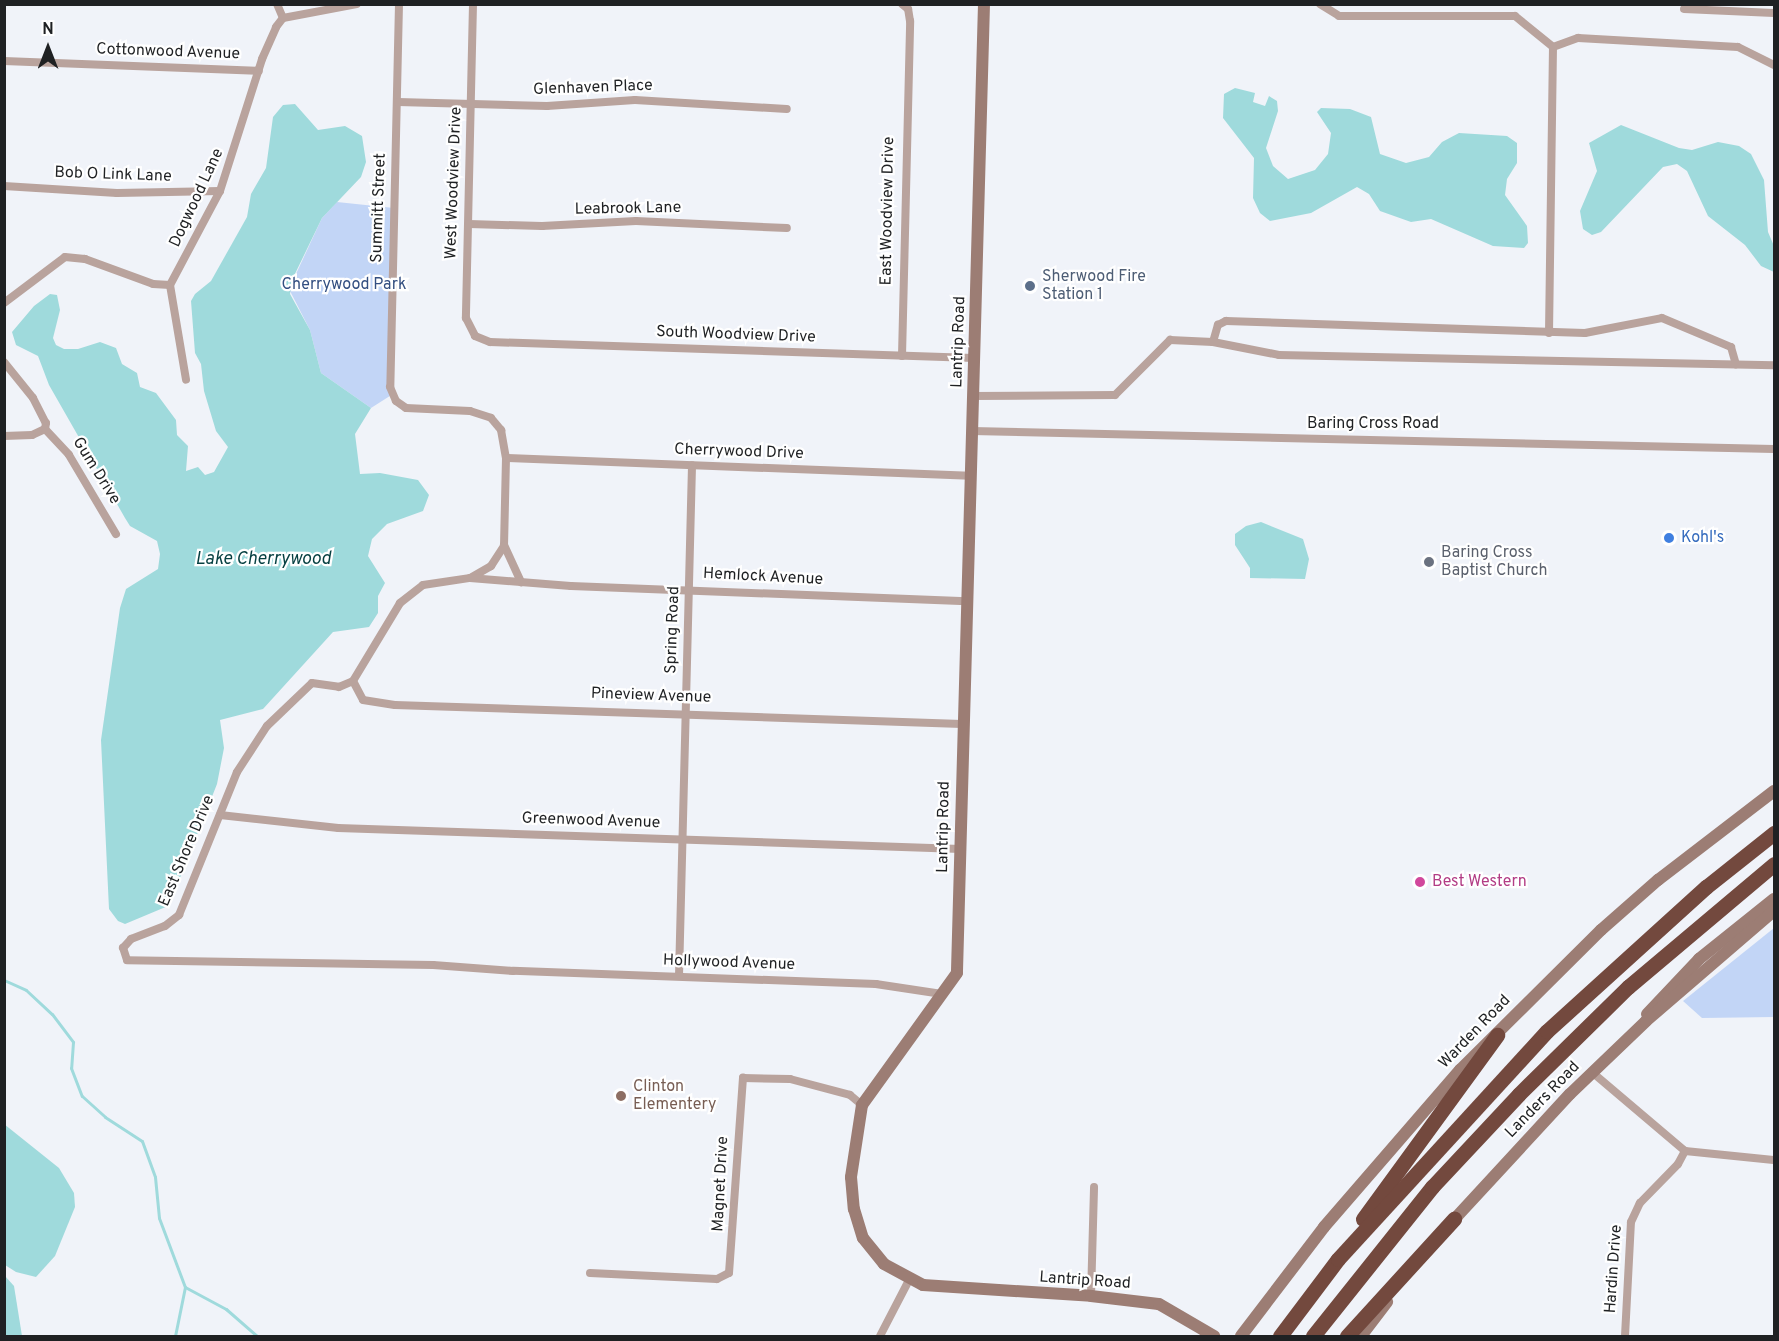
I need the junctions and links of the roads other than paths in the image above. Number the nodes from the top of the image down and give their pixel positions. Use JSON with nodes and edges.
{"nodes":[{"id":1,"x":277,"y":4,"type":"edge"},
{"id":2,"x":357,"y":4,"type":"edge"},
{"id":3,"x":399,"y":4,"type":"edge"},
{"id":4,"x":473,"y":4,"type":"edge"},
{"id":5,"x":902,"y":4,"type":"edge"},
{"id":6,"x":984,"y":4,"type":"edge"},
{"id":7,"x":1320,"y":4,"type":"edge"},
{"id":8,"x":1684,"y":9,"type":"dead end"},
{"id":9,"x":1774,"y":13,"type":"edge"},
{"id":10,"x":283,"y":18,"type":"junction"},
{"id":11,"x":1553,"y":46,"type":"junction"},
{"id":12,"x":4,"y":61,"type":"edge"},
{"id":13,"x":1774,"y":65,"type":"edge"},
{"id":14,"x":259,"y":71,"type":"junction"},
{"id":15,"x":398,"y":102,"type":"junction"},
{"id":16,"x":471,"y":104,"type":"junction"},
{"id":17,"x":788,"y":109,"type":"dead end"},
{"id":18,"x":4,"y":186,"type":"edge"},
{"id":19,"x":220,"y":191,"type":"junction"},
{"id":20,"x":469,"y":224,"type":"junction"},
{"id":21,"x":787,"y":228,"type":"dead end"},
{"id":22,"x":170,"y":285,"type":"junction"},
{"id":23,"x":4,"y":303,"type":"edge"},
{"id":24,"x":1549,"y":333,"type":"junction"},
{"id":25,"x":497,"y":342,"type":"joint"},
{"id":26,"x":1213,"y":342,"type":"junction"},
{"id":27,"x":902,"y":356,"type":"junction"},
{"id":28,"x":974,"y":358,"type":"junction"},
{"id":29,"x":4,"y":362,"type":"edge"},
{"id":30,"x":1736,"y":364,"type":"junction"},
{"id":31,"x":1774,"y":365,"type":"edge"},
{"id":32,"x":186,"y":380,"type":"dead end"},
{"id":33,"x":973,"y":396,"type":"junction"},
{"id":34,"x":45,"y":429,"type":"junction"},
{"id":35,"x":972,"y":431,"type":"junction"},
{"id":36,"x":4,"y":436,"type":"edge"},
{"id":37,"x":1774,"y":449,"type":"edge"},
{"id":38,"x":506,"y":458,"type":"junction"},
{"id":39,"x":692,"y":465,"type":"junction"},
{"id":40,"x":970,"y":476,"type":"junction"},
{"id":41,"x":116,"y":534,"type":"dead end"},
{"id":42,"x":504,"y":545,"type":"junction"},
{"id":43,"x":470,"y":578,"type":"junction"},
{"id":44,"x":521,"y":582,"type":"junction"},
{"id":45,"x":689,"y":588,"type":"junction"},
{"id":46,"x":968,"y":601,"type":"junction"},
{"id":47,"x":353,"y":681,"type":"junction"},
{"id":48,"x":685,"y":713,"type":"junction"},
{"id":49,"x":962,"y":724,"type":"junction"},
{"id":50,"x":1774,"y":791,"type":"edge"},
{"id":51,"x":220,"y":815,"type":"junction"},
{"id":52,"x":1774,"y":833,"type":"edge"},
{"id":53,"x":682,"y":839,"type":"junction"},
{"id":54,"x":961,"y":849,"type":"junction"},
{"id":55,"x":1774,"y":864,"type":"edge"},
{"id":56,"x":1774,"y":899,"type":"edge"},
{"id":57,"x":1774,"y":911,"type":"edge"},
{"id":58,"x":513,"y":971,"type":"joint"},
{"id":59,"x":679,"y":976,"type":"junction"},
{"id":60,"x":942,"y":994,"type":"junction"},
{"id":61,"x":1632,"y":1034,"type":"junction"},
{"id":62,"x":1497,"y":1035,"type":"junction"},
{"id":63,"x":1593,"y":1072,"type":"junction"},
{"id":64,"x":862,"y":1105,"type":"junction"},
{"id":65,"x":1685,"y":1151,"type":"junction"},
{"id":66,"x":1774,"y":1160,"type":"edge"},
{"id":67,"x":1094,"y":1187,"type":"dead end"},
{"id":68,"x":1454,"y":1219,"type":"junction"},
{"id":69,"x":1338,"y":1259,"type":"junction"},
{"id":70,"x":590,"y":1273,"type":"dead end"},
{"id":71,"x":909,"y":1280,"type":"junction"},
{"id":72,"x":1091,"y":1296,"type":"junction"},
{"id":73,"x":880,"y":1336,"type":"edge"},
{"id":74,"x":1215,"y":1336,"type":"edge"},
{"id":75,"x":1241,"y":1336,"type":"edge"},
{"id":76,"x":1280,"y":1336,"type":"edge"},
{"id":77,"x":1313,"y":1336,"type":"edge"},
{"id":78,"x":1347,"y":1336,"type":"edge"},
{"id":79,"x":1360,"y":1336,"type":"edge"},
{"id":80,"x":1625,"y":1336,"type":"edge"}],
"edges":[{"from":1,"to":10,"type":"street"},
{"from":2,"to":10,"type":"street"},
{"from":3,"to":15,"type":"street","name":"Summitt Street"},
{"from":4,"to":16,"type":"street","name":"West Woodview Drive"},
{"from":5,"to":27,"type":"street","name":"East Woodview Drive"},
{"from":6,"to":28,"type":"street","name":"Lantrip Road"},
{"from":7,"to":11,"type":"street"},
{"from":8,"to":9,"type":"street"},
{"from":10,"to":14,"type":"street","name":"Dogwood Lane"},
{"from":11,"to":13,"type":"street"},
{"from":11,"to":24,"type":"street"},
{"from":12,"to":14,"type":"street","name":"Cottonwood Avenue"},
{"from":14,"to":19,"type":"street","name":"Dogwood Lane"},
{"from":15,"to":16,"type":"street","name":"Glenhaven Place"},
{"from":15,"to":38,"type":"street","name":"Summitt Street"},
{"from":16,"to":17,"type":"street","name":"Glenhaven Place"},
{"from":16,"to":20,"type":"street","name":"West Woodview Drive"},
{"from":18,"to":19,"type":"street","name":"Bob O Link Lane"},
{"from":19,"to":22,"type":"street","name":"Dogwood Lane"},
{"from":20,"to":21,"type":"street","name":"Leabrook Lane"},
{"from":20,"to":25,"type":"street","name":"West Woodview Drive"},
{"from":22,"to":23,"type":"street"},
{"from":22,"to":32,"type":"street"},
{"from":24,"to":26,"type":"street"},
{"from":24,"to":30,"type":"street"},
{"from":25,"to":27,"type":"street","name":"South Woodview Drive"},
{"from":26,"to":30,"type":"street"},
{"from":26,"to":33,"type":"street"},
{"from":27,"to":28,"type":"street","name":"South Woodview Drive"},
{"from":28,"to":33,"type":"street","name":"Lantrip Road"},
{"from":29,"to":34,"type":"street","name":"Gum Drive"},
{"from":30,"to":31,"type":"street"},
{"from":33,"to":35,"type":"street","name":"Lantrip Road"},
{"from":34,"to":36,"type":"street"},
{"from":34,"to":41,"type":"street","name":"Gum Drive"},
{"from":35,"to":37,"type":"street","name":"Baring Cross Road"},
{"from":35,"to":40,"type":"street","name":"Lantrip Road"},
{"from":38,"to":39,"type":"street","name":"Cherrywood Drive"},
{"from":38,"to":42,"type":"street"},
{"from":39,"to":40,"type":"street","name":"Cherrywood Drive"},
{"from":39,"to":45,"type":"street","name":"Spring Road"},
{"from":40,"to":46,"type":"street","name":"Lantrip Road"},
{"from":42,"to":43,"type":"street"},
{"from":42,"to":44,"type":"street"},
{"from":43,"to":44,"type":"street"},
{"from":43,"to":47,"type":"street"},
{"from":44,"to":45,"type":"street","name":"Hemlock Avenue"},
{"from":45,"to":46,"type":"street","name":"Hemlock Avenue"},
{"from":45,"to":48,"type":"street","name":"Spring Road"},
{"from":46,"to":49,"type":"street","name":"Lantrip Road"},
{"from":47,"to":48,"type":"street","name":"Pineview Avenue"},
{"from":47,"to":51,"type":"street","name":"East Shore Drive"},
{"from":48,"to":49,"type":"street","name":"Pineview Avenue"},
{"from":48,"to":53,"type":"street","name":"Spring Road"},
{"from":49,"to":54,"type":"street","name":"Lantrip Road"},
{"from":50,"to":62,"type":"street","name":"Warden Road"},
{"from":51,"to":53,"type":"street","name":"Greenwood Avenue"},
{"from":51,"to":58,"type":"street","name":"East Shore Drive"},
{"from":52,"to":69,"type":"highway"},
{"from":53,"to":54,"type":"street","name":"Greenwood Avenue"},
{"from":53,"to":59,"type":"street","name":"Spring Road"},
{"from":54,"to":60,"type":"street","name":"Lantrip Road"},
{"from":55,"to":77,"type":"highway"},
{"from":56,"to":61,"type":"street"},
{"from":57,"to":61,"type":"street","name":"Landers Road"},
{"from":58,"to":59,"type":"street","name":"Hollywood Avenue"},
{"from":59,"to":60,"type":"street","name":"Hollywood Avenue"},
{"from":60,"to":64,"type":"street","name":"Lantrip Road"},
{"from":61,"to":63,"type":"street","name":"Landers Road"},
{"from":62,"to":69,"type":"highway"},
{"from":62,"to":75,"type":"street","name":"Warden Road"},
{"from":63,"to":65,"type":"street"},
{"from":63,"to":68,"type":"street","name":"Landers Road"},
{"from":64,"to":70,"type":"street","name":"Magnet Drive"},
{"from":64,"to":71,"type":"street","name":"Lantrip Road"},
{"from":65,"to":66,"type":"street"},
{"from":65,"to":80,"type":"street","name":"Hardin Drive"},
{"from":67,"to":72,"type":"street"},
{"from":68,"to":78,"type":"highway"},
{"from":68,"to":79,"type":"street","name":"Landers Road"},
{"from":69,"to":76,"type":"highway"},
{"from":71,"to":72,"type":"street","name":"Lantrip Road"},
{"from":71,"to":73,"type":"street"},
{"from":72,"to":74,"type":"street","name":"Lantrip Road"}]}
